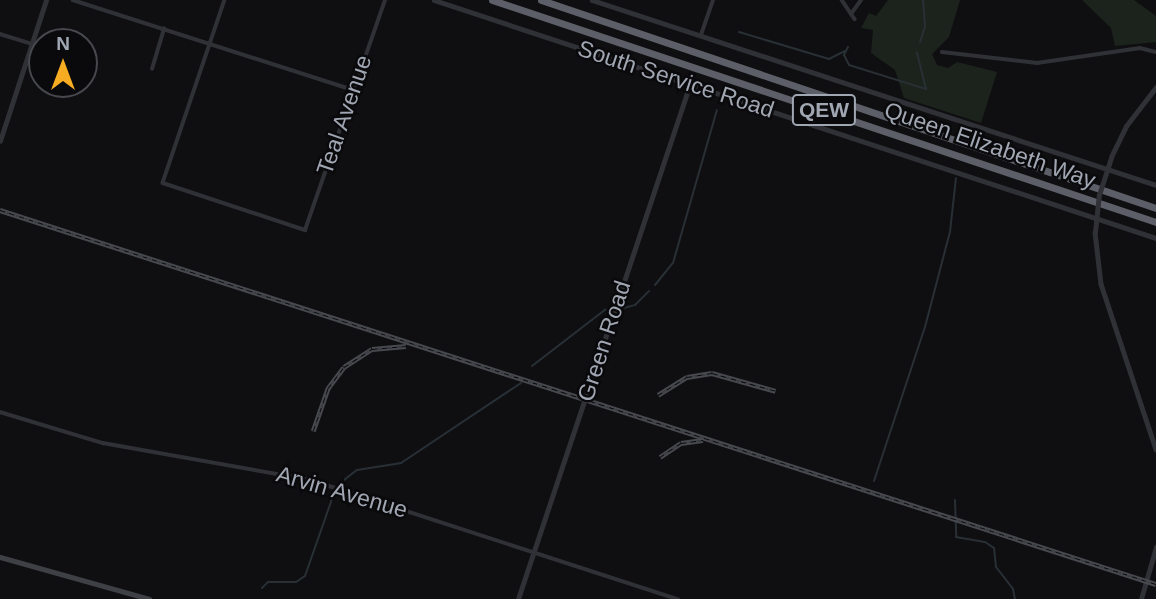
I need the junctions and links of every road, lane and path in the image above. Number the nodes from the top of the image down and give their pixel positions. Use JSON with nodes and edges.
{"nodes":[{"id":1,"x":46,"y":0,"type":"edge"},
{"id":2,"x":73,"y":0,"type":"edge"},
{"id":3,"x":225,"y":0,"type":"edge"},
{"id":4,"x":385,"y":0,"type":"edge"},
{"id":5,"x":434,"y":0,"type":"edge"},
{"id":6,"x":492,"y":0,"type":"edge"},
{"id":7,"x":541,"y":0,"type":"edge"},
{"id":8,"x":592,"y":0,"type":"edge"},
{"id":9,"x":713,"y":0,"type":"edge"},
{"id":10,"x":842,"y":0,"type":"edge"},
{"id":11,"x":861,"y":0,"type":"edge"},
{"id":12,"x":851,"y":14,"type":"junction"},
{"id":13,"x":855,"y":19,"type":"dead end"},
{"id":14,"x":37,"y":28,"type":"edge"},
{"id":15,"x":164,"y":29,"type":"junction"},
{"id":16,"x":0,"y":34,"type":"edge"},
{"id":17,"x":701,"y":35,"type":"junction"},
{"id":18,"x":28,"y":43,"type":"edge"},
{"id":19,"x":211,"y":44,"type":"junction"},
{"id":20,"x":942,"y":52,"type":"dead end"},
{"id":21,"x":1156,"y":52,"type":"edge"},
{"id":22,"x":28,"y":56,"type":"edge"},
{"id":23,"x":152,"y":69,"type":"dead end"},
{"id":24,"x":690,"y":84,"type":"junction"},
{"id":25,"x":1156,"y":87,"type":"edge"},
{"id":26,"x":353,"y":89,"type":"junction"},
{"id":27,"x":0,"y":141,"type":"edge"},
{"id":28,"x":1156,"y":185,"type":"edge"},
{"id":29,"x":1156,"y":208,"type":"edge"},
{"id":30,"x":1156,"y":222,"type":"edge"},
{"id":31,"x":1156,"y":238,"type":"edge"},
{"id":32,"x":0,"y":412,"type":"edge"},
{"id":33,"x":1153,"y":431,"type":"edge"},
{"id":34,"x":1156,"y":449,"type":"edge"},
{"id":35,"x":1156,"y":547,"type":"edge"},
{"id":36,"x":534,"y":552,"type":"junction"},
{"id":37,"x":0,"y":557,"type":"edge"},
{"id":38,"x":149,"y":599,"type":"edge"},
{"id":39,"x":518,"y":599,"type":"edge"},
{"id":40,"x":678,"y":599,"type":"edge"},
{"id":41,"x":1141,"y":599,"type":"edge"}],
"edges":[{"from":1,"to":14,"type":"street"},
{"from":2,"to":15,"type":"street"},
{"from":3,"to":19,"type":"street"},
{"from":4,"to":26,"type":"street","name":"Teal Avenue"},
{"from":5,"to":24,"type":"street","name":"South Service Road"},
{"from":6,"to":30,"type":"highway","name":"Queen Elizabeth Way","number":"QEW"},
{"from":7,"to":29,"type":"highway","name":"Queen Elizabeth Way","number":"QEW"},
{"from":8,"to":17,"type":"street"},
{"from":9,"to":17,"type":"street"},
{"from":10,"to":12,"type":"street"},
{"from":11,"to":12,"type":"street"},
{"from":12,"to":13,"type":"street"},
{"from":15,"to":19,"type":"street"},
{"from":15,"to":23,"type":"street"},
{"from":16,"to":18,"type":"street"},
{"from":17,"to":28,"type":"street"},
{"from":19,"to":26,"type":"street"},
{"from":19,"to":26,"type":"street","name":"Teal Avenue"},
{"from":20,"to":21,"type":"street"},
{"from":22,"to":27,"type":"street"},
{"from":24,"to":31,"type":"street","name":"South Service Road"},
{"from":24,"to":36,"type":"street","name":"Green Road"},
{"from":25,"to":33,"type":"street","bridge":true},
{"from":32,"to":36,"type":"street","name":"Arvin Avenue"},
{"from":33,"to":34,"type":"street"},
{"from":35,"to":41,"type":"street"},
{"from":36,"to":39,"type":"street","name":"Green Road"},
{"from":36,"to":40,"type":"street","name":"Arvin Avenue"},
{"from":37,"to":38,"type":"main road"}]}
